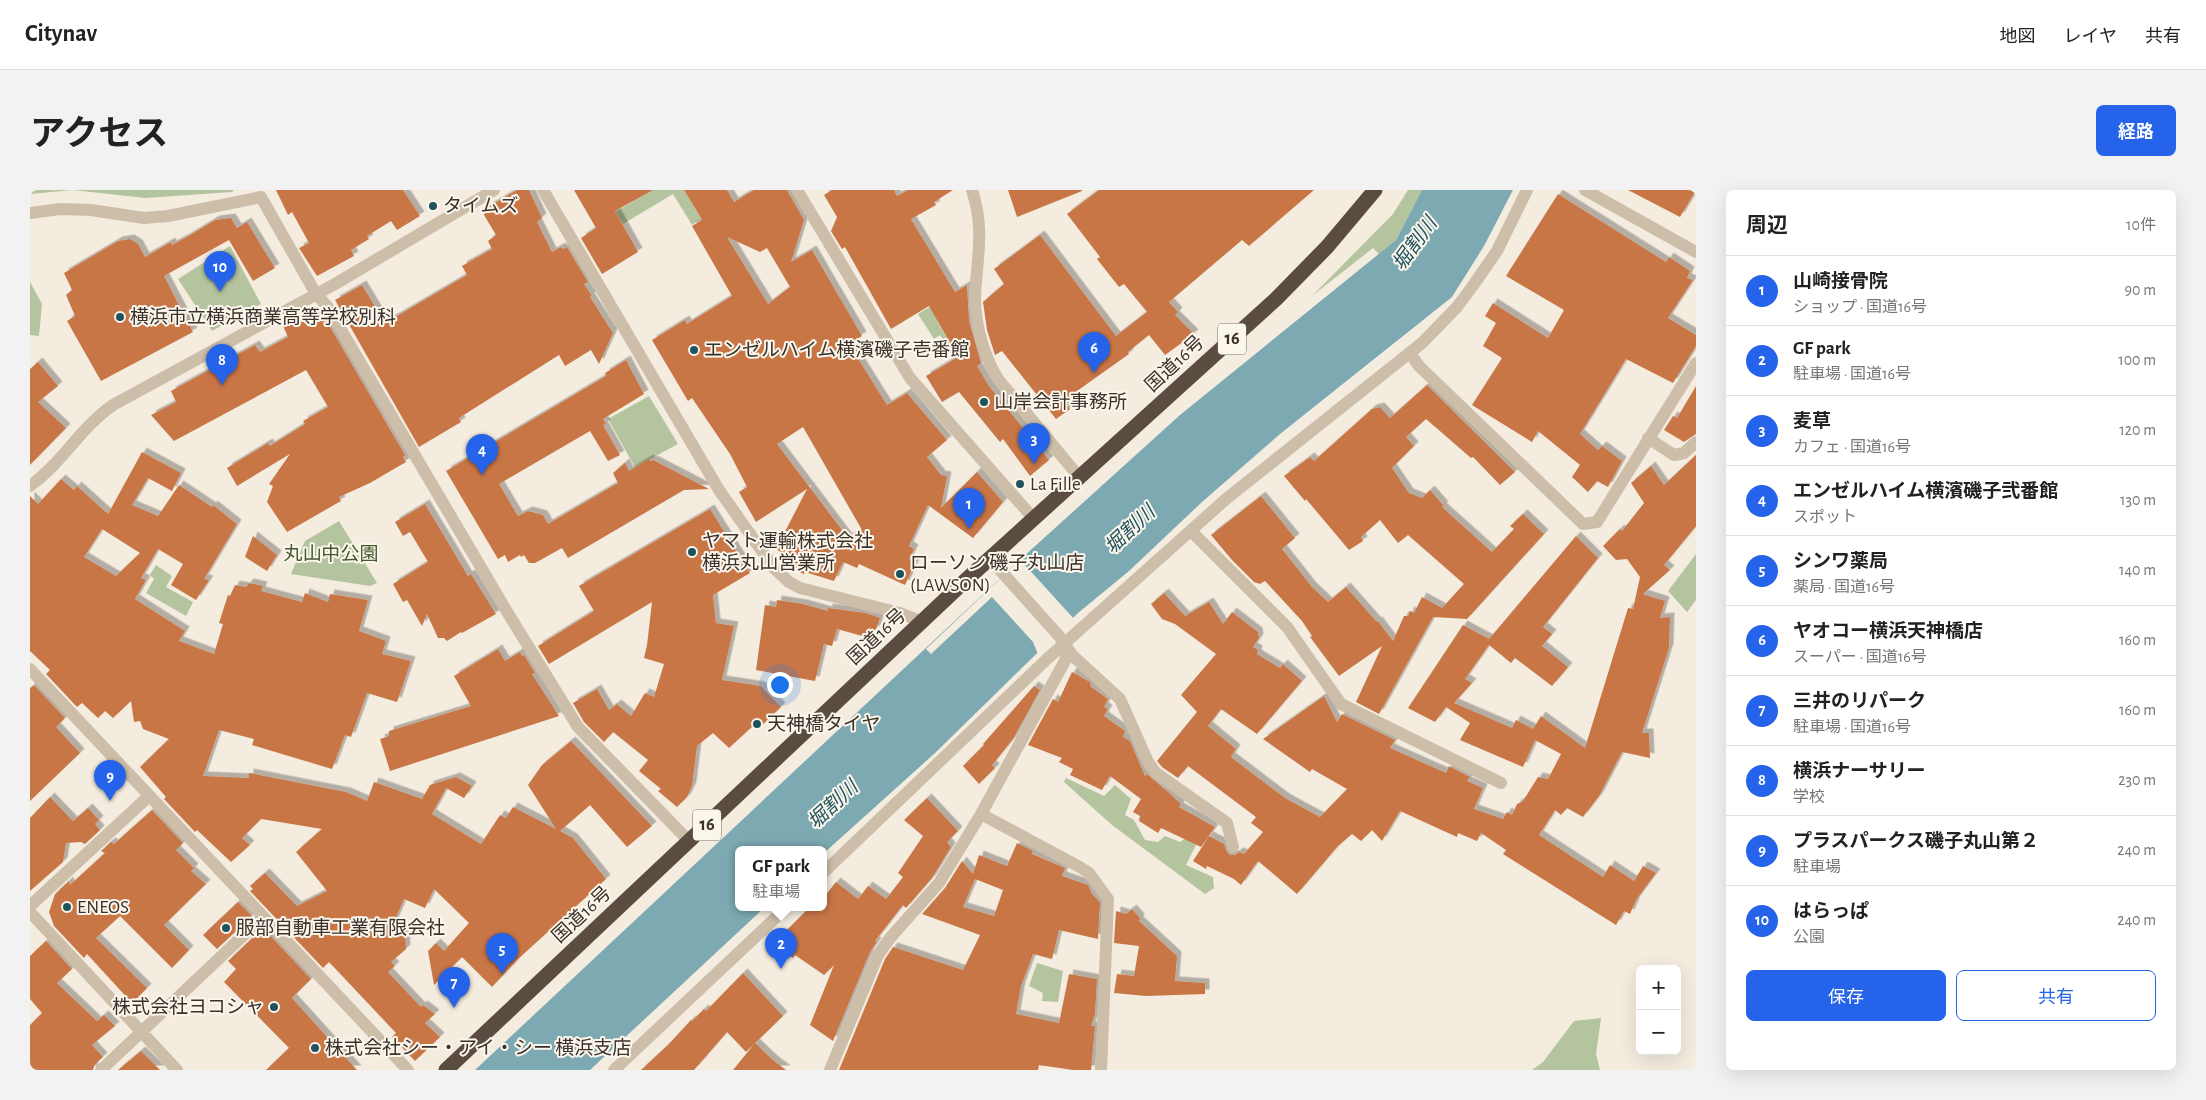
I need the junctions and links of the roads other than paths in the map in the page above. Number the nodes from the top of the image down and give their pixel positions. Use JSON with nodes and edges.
{"nodes":[{"id":1,"x":494,"y":190,"type":"edge"},
{"id":2,"x":544,"y":190,"type":"edge"},
{"id":3,"x":797,"y":190,"type":"edge"},
{"id":4,"x":972,"y":190,"type":"edge"},
{"id":5,"x":1375,"y":190,"type":"edge"},
{"id":6,"x":1527,"y":190,"type":"edge"},
{"id":7,"x":1585,"y":190,"type":"edge"},
{"id":8,"x":30,"y":213,"type":"edge"},
{"id":9,"x":1696,"y":252,"type":"edge"},
{"id":10,"x":316,"y":294,"type":"junction"},
{"id":11,"x":1410,"y":353,"type":"junction"},
{"id":12,"x":1696,"y":363,"type":"edge"},
{"id":13,"x":1648,"y":438,"type":"junction"},
{"id":14,"x":1696,"y":442,"type":"edge"},
{"id":15,"x":1080,"y":478,"type":"junction"},
{"id":16,"x":30,"y":486,"type":"edge"},
{"id":17,"x":1034,"y":519,"type":"junction"},
{"id":18,"x":1191,"y":530,"type":"junction"},
{"id":19,"x":990,"y":559,"type":"junction"},
{"id":20,"x":923,"y":622,"type":"junction"},
{"id":21,"x":1062,"y":640,"type":"junction"},
{"id":22,"x":31,"y":672,"type":"edge"},
{"id":23,"x":1501,"y":783,"type":"dead end"},
{"id":24,"x":149,"y":796,"type":"junction"},
{"id":25,"x":981,"y":814,"type":"junction"},
{"id":26,"x":689,"y":841,"type":"junction"},
{"id":27,"x":1233,"y":847,"type":"dead end"},
{"id":28,"x":827,"y":869,"type":"edge"},
{"id":29,"x":30,"y":906,"type":"edge"},
{"id":30,"x":783,"y":911,"type":"edge"},
{"id":31,"x":30,"y":912,"type":"edge"},
{"id":32,"x":263,"y":917,"type":"junction"},
{"id":33,"x":142,"y":1032,"type":"junction"},
{"id":34,"x":101,"y":1070,"type":"edge"},
{"id":35,"x":177,"y":1070,"type":"edge"},
{"id":36,"x":408,"y":1070,"type":"edge"},
{"id":37,"x":446,"y":1070,"type":"edge"},
{"id":38,"x":614,"y":1070,"type":"edge"},
{"id":39,"x":830,"y":1070,"type":"edge"},
{"id":40,"x":1101,"y":1070,"type":"edge"}],
"edges":[{"from":1,"to":10,"type":"street"},
{"from":2,"to":20,"type":"street"},
{"from":3,"to":17,"type":"street"},
{"from":4,"to":15,"type":"street"},
{"from":5,"to":15,"type":"highway","name":"国道16号","number":"16"},
{"from":6,"to":11,"type":"street"},
{"from":7,"to":9,"type":"street"},
{"from":8,"to":10,"type":"street"},
{"from":10,"to":16,"type":"street"},
{"from":10,"to":26,"type":"street"},
{"from":11,"to":13,"type":"street"},
{"from":11,"to":18,"type":"street"},
{"from":12,"to":13,"type":"street"},
{"from":13,"to":14,"type":"street"},
{"from":15,"to":17,"type":"highway","name":"国道16号","number":"16"},
{"from":17,"to":19,"type":"highway","name":"国道16号","number":"16"},
{"from":18,"to":21,"type":"street"},
{"from":18,"to":23,"type":"street"},
{"from":19,"to":20,"type":"highway","name":"国道16号","number":"16"},
{"from":19,"to":21,"type":"street"},
{"from":20,"to":26,"type":"highway","name":"国道16号","number":"16"},
{"from":21,"to":25,"type":"street"},
{"from":21,"to":27,"type":"street"},
{"from":21,"to":28,"type":"street"},
{"from":22,"to":24,"type":"street"},
{"from":24,"to":29,"type":"street"},
{"from":24,"to":32,"type":"street"},
{"from":25,"to":39,"type":"street"},
{"from":25,"to":40,"type":"street"},
{"from":26,"to":37,"type":"highway","name":"国道16号","number":"16"},
{"from":30,"to":38,"type":"street"},
{"from":31,"to":33,"type":"street"},
{"from":32,"to":33,"type":"street"},
{"from":32,"to":36,"type":"street"},
{"from":33,"to":34,"type":"street"},
{"from":33,"to":35,"type":"street"}]}
